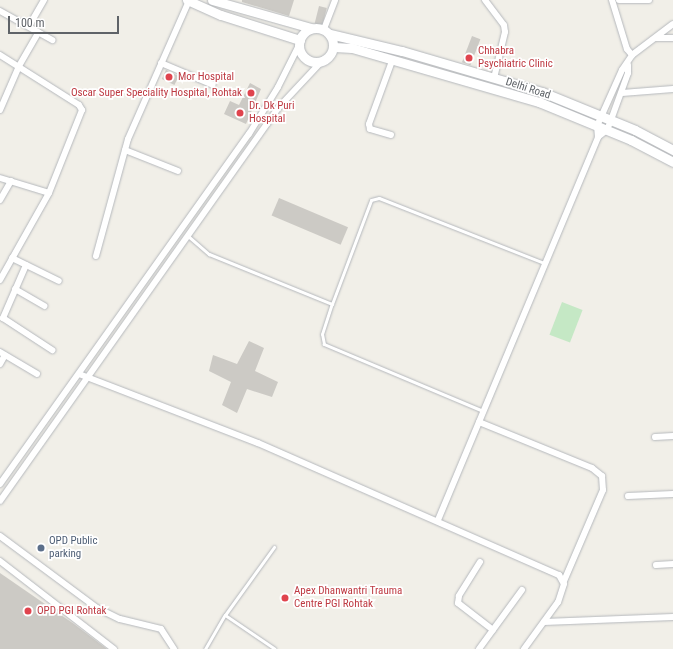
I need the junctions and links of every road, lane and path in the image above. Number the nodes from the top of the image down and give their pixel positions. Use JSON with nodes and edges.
{"nodes":[{"id":1,"x":44,"y":0,"type":"edge"},
{"id":2,"x":188,"y":0,"type":"edge"},
{"id":3,"x":212,"y":0,"type":"edge"},
{"id":4,"x":335,"y":0,"type":"edge"},
{"id":5,"x":485,"y":0,"type":"edge"},
{"id":6,"x":612,"y":0,"type":"edge"},
{"id":7,"x":620,"y":0,"type":"edge"},
{"id":8,"x":649,"y":0,"type":"edge"},
{"id":9,"x":236,"y":4,"type":"edge"},
{"id":10,"x":0,"y":11,"type":"edge"},
{"id":11,"x":673,"y":24,"type":"edge"},
{"id":12,"x":29,"y":26,"type":"junction"},
{"id":13,"x":311,"y":28,"type":"junction"},
{"id":14,"x":39,"y":32,"type":"junction"},
{"id":15,"x":327,"y":32,"type":"junction"},
{"id":16,"x":656,"y":38,"type":"junction"},
{"id":17,"x":673,"y":38,"type":"edge"},
{"id":18,"x":52,"y":40,"type":"dead end"},
{"id":19,"x":299,"y":43,"type":"junction"},
{"id":20,"x":334,"y":47,"type":"junction"},
{"id":21,"x":0,"y":55,"type":"edge"},
{"id":22,"x":632,"y":55,"type":"junction"},
{"id":23,"x":322,"y":61,"type":"junction"},
{"id":24,"x":392,"y":61,"type":"junction"},
{"id":25,"x":162,"y":63,"type":"junction"},
{"id":26,"x":628,"y":65,"type":"junction"},
{"id":27,"x":19,"y":66,"type":"junction"},
{"id":28,"x":494,"y":78,"type":"junction"},
{"id":29,"x":213,"y":85,"type":"dead end"},
{"id":30,"x":673,"y":89,"type":"edge"},
{"id":31,"x":622,"y":93,"type":"junction"},
{"id":32,"x":0,"y":110,"type":"edge"},
{"id":33,"x":601,"y":117,"type":"junction"},
{"id":34,"x":611,"y":120,"type":"junction"},
{"id":35,"x":597,"y":126,"type":"junction"},
{"id":36,"x":607,"y":130,"type":"junction"},
{"id":37,"x":391,"y":135,"type":"dead end"},
{"id":38,"x":598,"y":137,"type":"junction"},
{"id":39,"x":125,"y":150,"type":"junction"},
{"id":40,"x":673,"y":150,"type":"edge"},
{"id":41,"x":673,"y":162,"type":"edge"},
{"id":42,"x":178,"y":171,"type":"dead end"},
{"id":43,"x":0,"y":178,"type":"edge"},
{"id":44,"x":11,"y":181,"type":"junction"},
{"id":45,"x":49,"y":193,"type":"junction"},
{"id":46,"x":0,"y":200,"type":"edge"},
{"id":47,"x":188,"y":236,"type":"junction"},
{"id":48,"x":96,"y":256,"type":"dead end"},
{"id":49,"x":12,"y":258,"type":"junction"},
{"id":50,"x":544,"y":264,"type":"junction"},
{"id":51,"x":26,"y":265,"type":"junction"},
{"id":52,"x":0,"y":280,"type":"edge"},
{"id":53,"x":59,"y":281,"type":"dead end"},
{"id":54,"x":15,"y":288,"type":"junction"},
{"id":55,"x":332,"y":304,"type":"junction"},
{"id":56,"x":46,"y":306,"type":"dead end"},
{"id":57,"x":128,"y":307,"type":"junction"},
{"id":58,"x":136,"y":311,"type":"junction"},
{"id":59,"x":52,"y":350,"type":"dead end"},
{"id":60,"x":2,"y":354,"type":"edge"},
{"id":61,"x":0,"y":364,"type":"edge"},
{"id":62,"x":37,"y":374,"type":"dead end"},
{"id":63,"x":79,"y":374,"type":"junction"},
{"id":64,"x":88,"y":378,"type":"junction"},
{"id":65,"x":484,"y":411,"type":"junction"},
{"id":66,"x":478,"y":422,"type":"junction"},
{"id":67,"x":673,"y":436,"type":"edge"},
{"id":68,"x":655,"y":437,"type":"dead end"},
{"id":69,"x":0,"y":484,"type":"edge"},
{"id":70,"x":673,"y":494,"type":"edge"},
{"id":71,"x":628,"y":496,"type":"dead end"},
{"id":72,"x":0,"y":501,"type":"edge"},
{"id":73,"x":438,"y":520,"type":"junction"},
{"id":74,"x":0,"y":536,"type":"edge"},
{"id":75,"x":274,"y":547,"type":"dead end"},
{"id":76,"x":0,"y":561,"type":"edge"},
{"id":77,"x":480,"y":562,"type":"dead end"},
{"id":78,"x":673,"y":564,"type":"edge"},
{"id":79,"x":656,"y":565,"type":"dead end"},
{"id":80,"x":564,"y":581,"type":"junction"},
{"id":81,"x":522,"y":590,"type":"dead end"},
{"id":82,"x":225,"y":615,"type":"junction"},
{"id":83,"x":673,"y":617,"type":"edge"},
{"id":84,"x":544,"y":622,"type":"junction"},
{"id":85,"x":492,"y":630,"type":"junction"},
{"id":86,"x":114,"y":649,"type":"edge"},
{"id":87,"x":174,"y":649,"type":"edge"},
{"id":88,"x":205,"y":649,"type":"edge"},
{"id":89,"x":275,"y":649,"type":"edge"},
{"id":90,"x":479,"y":649,"type":"edge"},
{"id":91,"x":524,"y":649,"type":"edge"}],
"edges":[{"from":1,"to":12,"type":"street"},
{"from":2,"to":19,"type":"main road"},
{"from":2,"to":25,"type":"street"},
{"from":3,"to":9,"type":"main road"},
{"from":4,"to":15,"type":"street"},
{"from":5,"to":28,"type":"street"},
{"from":6,"to":22,"type":"street"},
{"from":7,"to":8,"type":"street"},
{"from":9,"to":13,"type":"main road"},
{"from":10,"to":12,"type":"street"},
{"from":11,"to":16,"type":"street"},
{"from":12,"to":14,"type":"street"},
{"from":13,"to":15,"type":"main road"},
{"from":13,"to":19,"type":"main road"},
{"from":14,"to":18,"type":"street"},
{"from":14,"to":27,"type":"street"},
{"from":15,"to":20,"type":"main road"},
{"from":15,"to":28,"type":"main road","name":"Delhi Road"},
{"from":16,"to":17,"type":"street"},
{"from":16,"to":22,"type":"street"},
{"from":19,"to":23,"type":"main road"},
{"from":19,"to":57,"type":"street"},
{"from":20,"to":23,"type":"main road"},
{"from":20,"to":24,"type":"main road","name":"Delhi Road"},
{"from":21,"to":27,"type":"street"},
{"from":22,"to":26,"type":"street"},
{"from":23,"to":47,"type":"street"},
{"from":24,"to":35,"type":"main road","name":"Delhi Road"},
{"from":24,"to":37,"type":"street"},
{"from":25,"to":29,"type":"street"},
{"from":25,"to":39,"type":"street"},
{"from":26,"to":31,"type":"street"},
{"from":26,"to":33,"type":"street"},
{"from":27,"to":32,"type":"street"},
{"from":27,"to":45,"type":"street"},
{"from":28,"to":33,"type":"main road","name":"Delhi Road"},
{"from":30,"to":31,"type":"street"},
{"from":31,"to":34,"type":"street"},
{"from":33,"to":34,"type":"main road","name":"Delhi Road"},
{"from":33,"to":35,"type":"street"},
{"from":34,"to":36,"type":"street"},
{"from":34,"to":40,"type":"main road","name":"Delhi Road"},
{"from":35,"to":36,"type":"main road","name":"Delhi Road"},
{"from":35,"to":38,"type":"street"},
{"from":36,"to":38,"type":"street"},
{"from":36,"to":41,"type":"main road","name":"Delhi Road"},
{"from":38,"to":50,"type":"street"},
{"from":39,"to":42,"type":"street"},
{"from":39,"to":48,"type":"street"},
{"from":43,"to":44,"type":"street"},
{"from":44,"to":45,"type":"street"},
{"from":44,"to":46,"type":"street"},
{"from":45,"to":49,"type":"street"},
{"from":47,"to":55,"type":"lane"},
{"from":47,"to":58,"type":"street"},
{"from":49,"to":51,"type":"street"},
{"from":49,"to":52,"type":"street"},
{"from":50,"to":55,"type":"lane"},
{"from":50,"to":65,"type":"street"},
{"from":51,"to":53,"type":"street"},
{"from":51,"to":54,"type":"street"},
{"from":54,"to":56,"type":"street"},
{"from":54,"to":59,"type":"street"},
{"from":55,"to":65,"type":"lane"},
{"from":57,"to":58,"type":"street"},
{"from":57,"to":63,"type":"street"},
{"from":58,"to":64,"type":"street"},
{"from":60,"to":61,"type":"street"},
{"from":60,"to":62,"type":"street"},
{"from":63,"to":64,"type":"street"},
{"from":63,"to":69,"type":"street"},
{"from":64,"to":72,"type":"street"},
{"from":64,"to":73,"type":"street"},
{"from":65,"to":66,"type":"street"},
{"from":66,"to":73,"type":"street"},
{"from":66,"to":80,"type":"street"},
{"from":67,"to":68,"type":"street"},
{"from":70,"to":71,"type":"street"},
{"from":73,"to":80,"type":"street"},
{"from":74,"to":87,"type":"street"},
{"from":75,"to":82,"type":"lane"},
{"from":76,"to":86,"type":"street"},
{"from":77,"to":85,"type":"street"},
{"from":78,"to":79,"type":"street"},
{"from":80,"to":84,"type":"street"},
{"from":81,"to":85,"type":"street"},
{"from":82,"to":88,"type":"lane"},
{"from":82,"to":89,"type":"lane"},
{"from":83,"to":84,"type":"street"},
{"from":84,"to":91,"type":"street"},
{"from":85,"to":90,"type":"street"}]}
